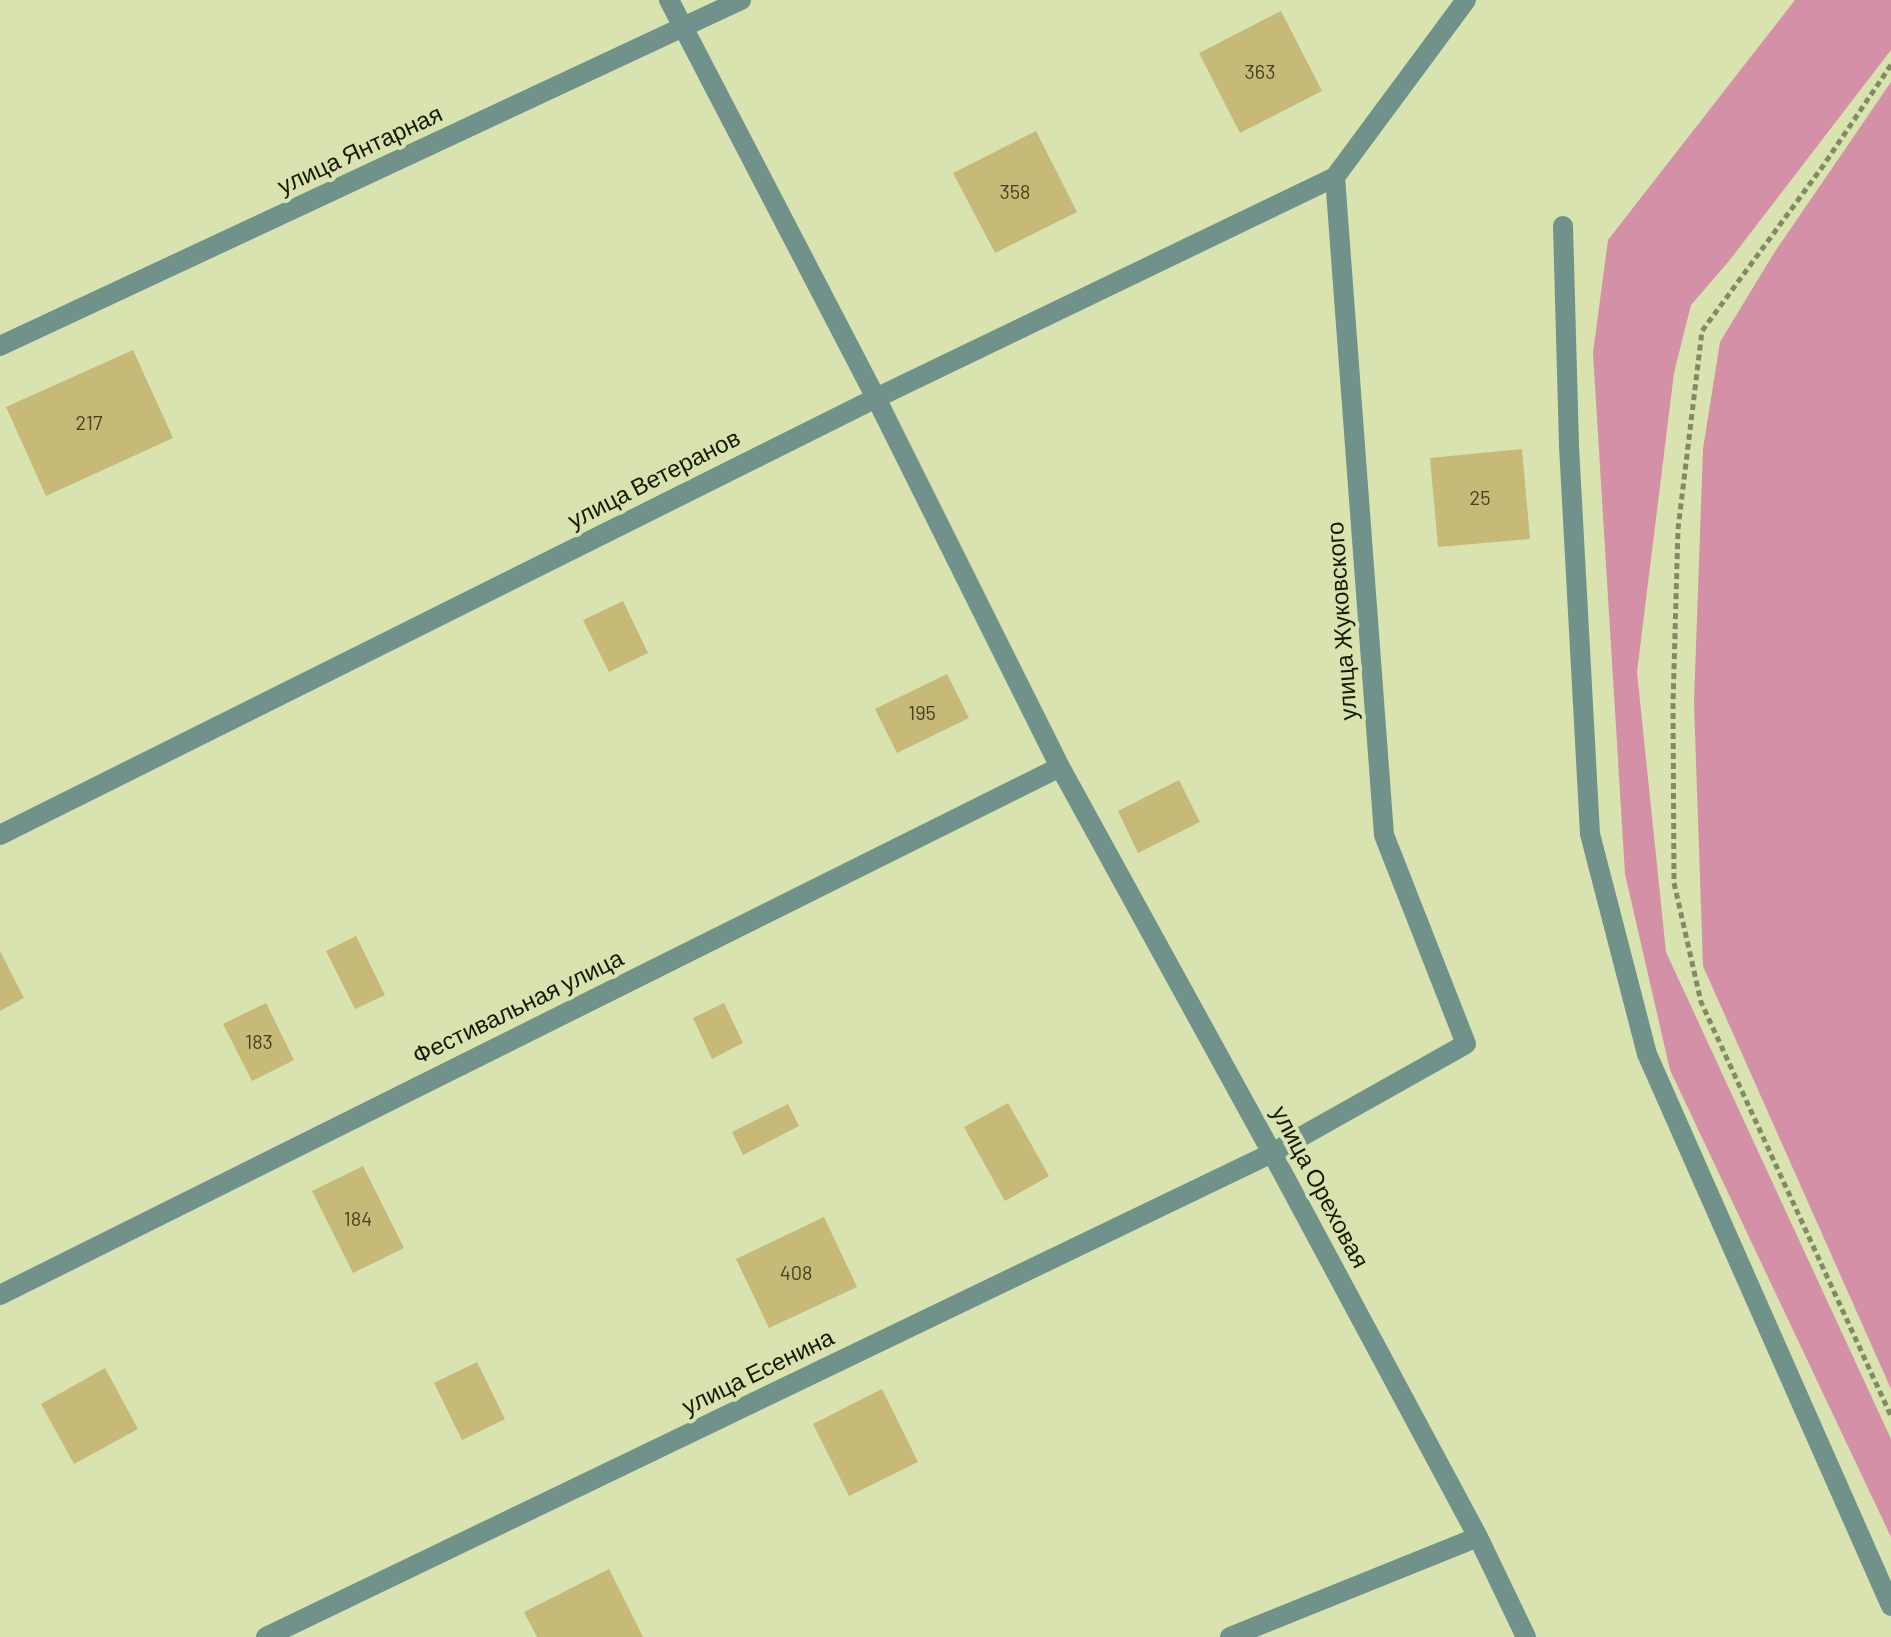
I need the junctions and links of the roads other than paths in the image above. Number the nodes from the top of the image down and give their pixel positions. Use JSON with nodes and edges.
{"nodes":[{"id":1,"x":669,"y":0,"type":"edge"},
{"id":2,"x":741,"y":0,"type":"edge"},
{"id":3,"x":1466,"y":0,"type":"edge"},
{"id":4,"x":683,"y":28,"type":"junction"},
{"id":5,"x":1335,"y":177,"type":"junction"},
{"id":6,"x":1563,"y":226,"type":"dead end"},
{"id":7,"x":0,"y":346,"type":"edge"},
{"id":8,"x":876,"y":398,"type":"junction"},
{"id":9,"x":1060,"y":767,"type":"junction"},
{"id":10,"x":0,"y":835,"type":"edge"},
{"id":11,"x":1272,"y":1153,"type":"junction"},
{"id":12,"x":0,"y":1295,"type":"edge"},
{"id":13,"x":1478,"y":1537,"type":"junction"},
{"id":14,"x":1891,"y":1606,"type":"edge"},
{"id":15,"x":266,"y":1637,"type":"edge"},
{"id":16,"x":1230,"y":1637,"type":"edge"},
{"id":17,"x":1526,"y":1637,"type":"edge"}],
"edges":[{"from":1,"to":4,"type":"street","name":"улица Ореховая"},
{"from":2,"to":4,"type":"street","name":"улица Янтарная"},
{"from":3,"to":5,"type":"street"},
{"from":4,"to":7,"type":"street","name":"улица Янтарная"},
{"from":4,"to":8,"type":"street","name":"улица Ореховая"},
{"from":5,"to":8,"type":"street","name":"улица Ветеранов"},
{"from":5,"to":11,"type":"street","name":"улица Жуковского"},
{"from":6,"to":14,"type":"street"},
{"from":8,"to":9,"type":"street","name":"улица Ореховая"},
{"from":8,"to":10,"type":"street","name":"улица Ветеранов"},
{"from":9,"to":11,"type":"street","name":"улица Ореховая"},
{"from":9,"to":12,"type":"street","name":"Фестивальная улица"},
{"from":11,"to":13,"type":"street","name":"улица Ореховая"},
{"from":11,"to":15,"type":"street","name":"улица Есенина"},
{"from":13,"to":16,"type":"street"},
{"from":13,"to":17,"type":"street","name":"улица Ореховая"}]}
